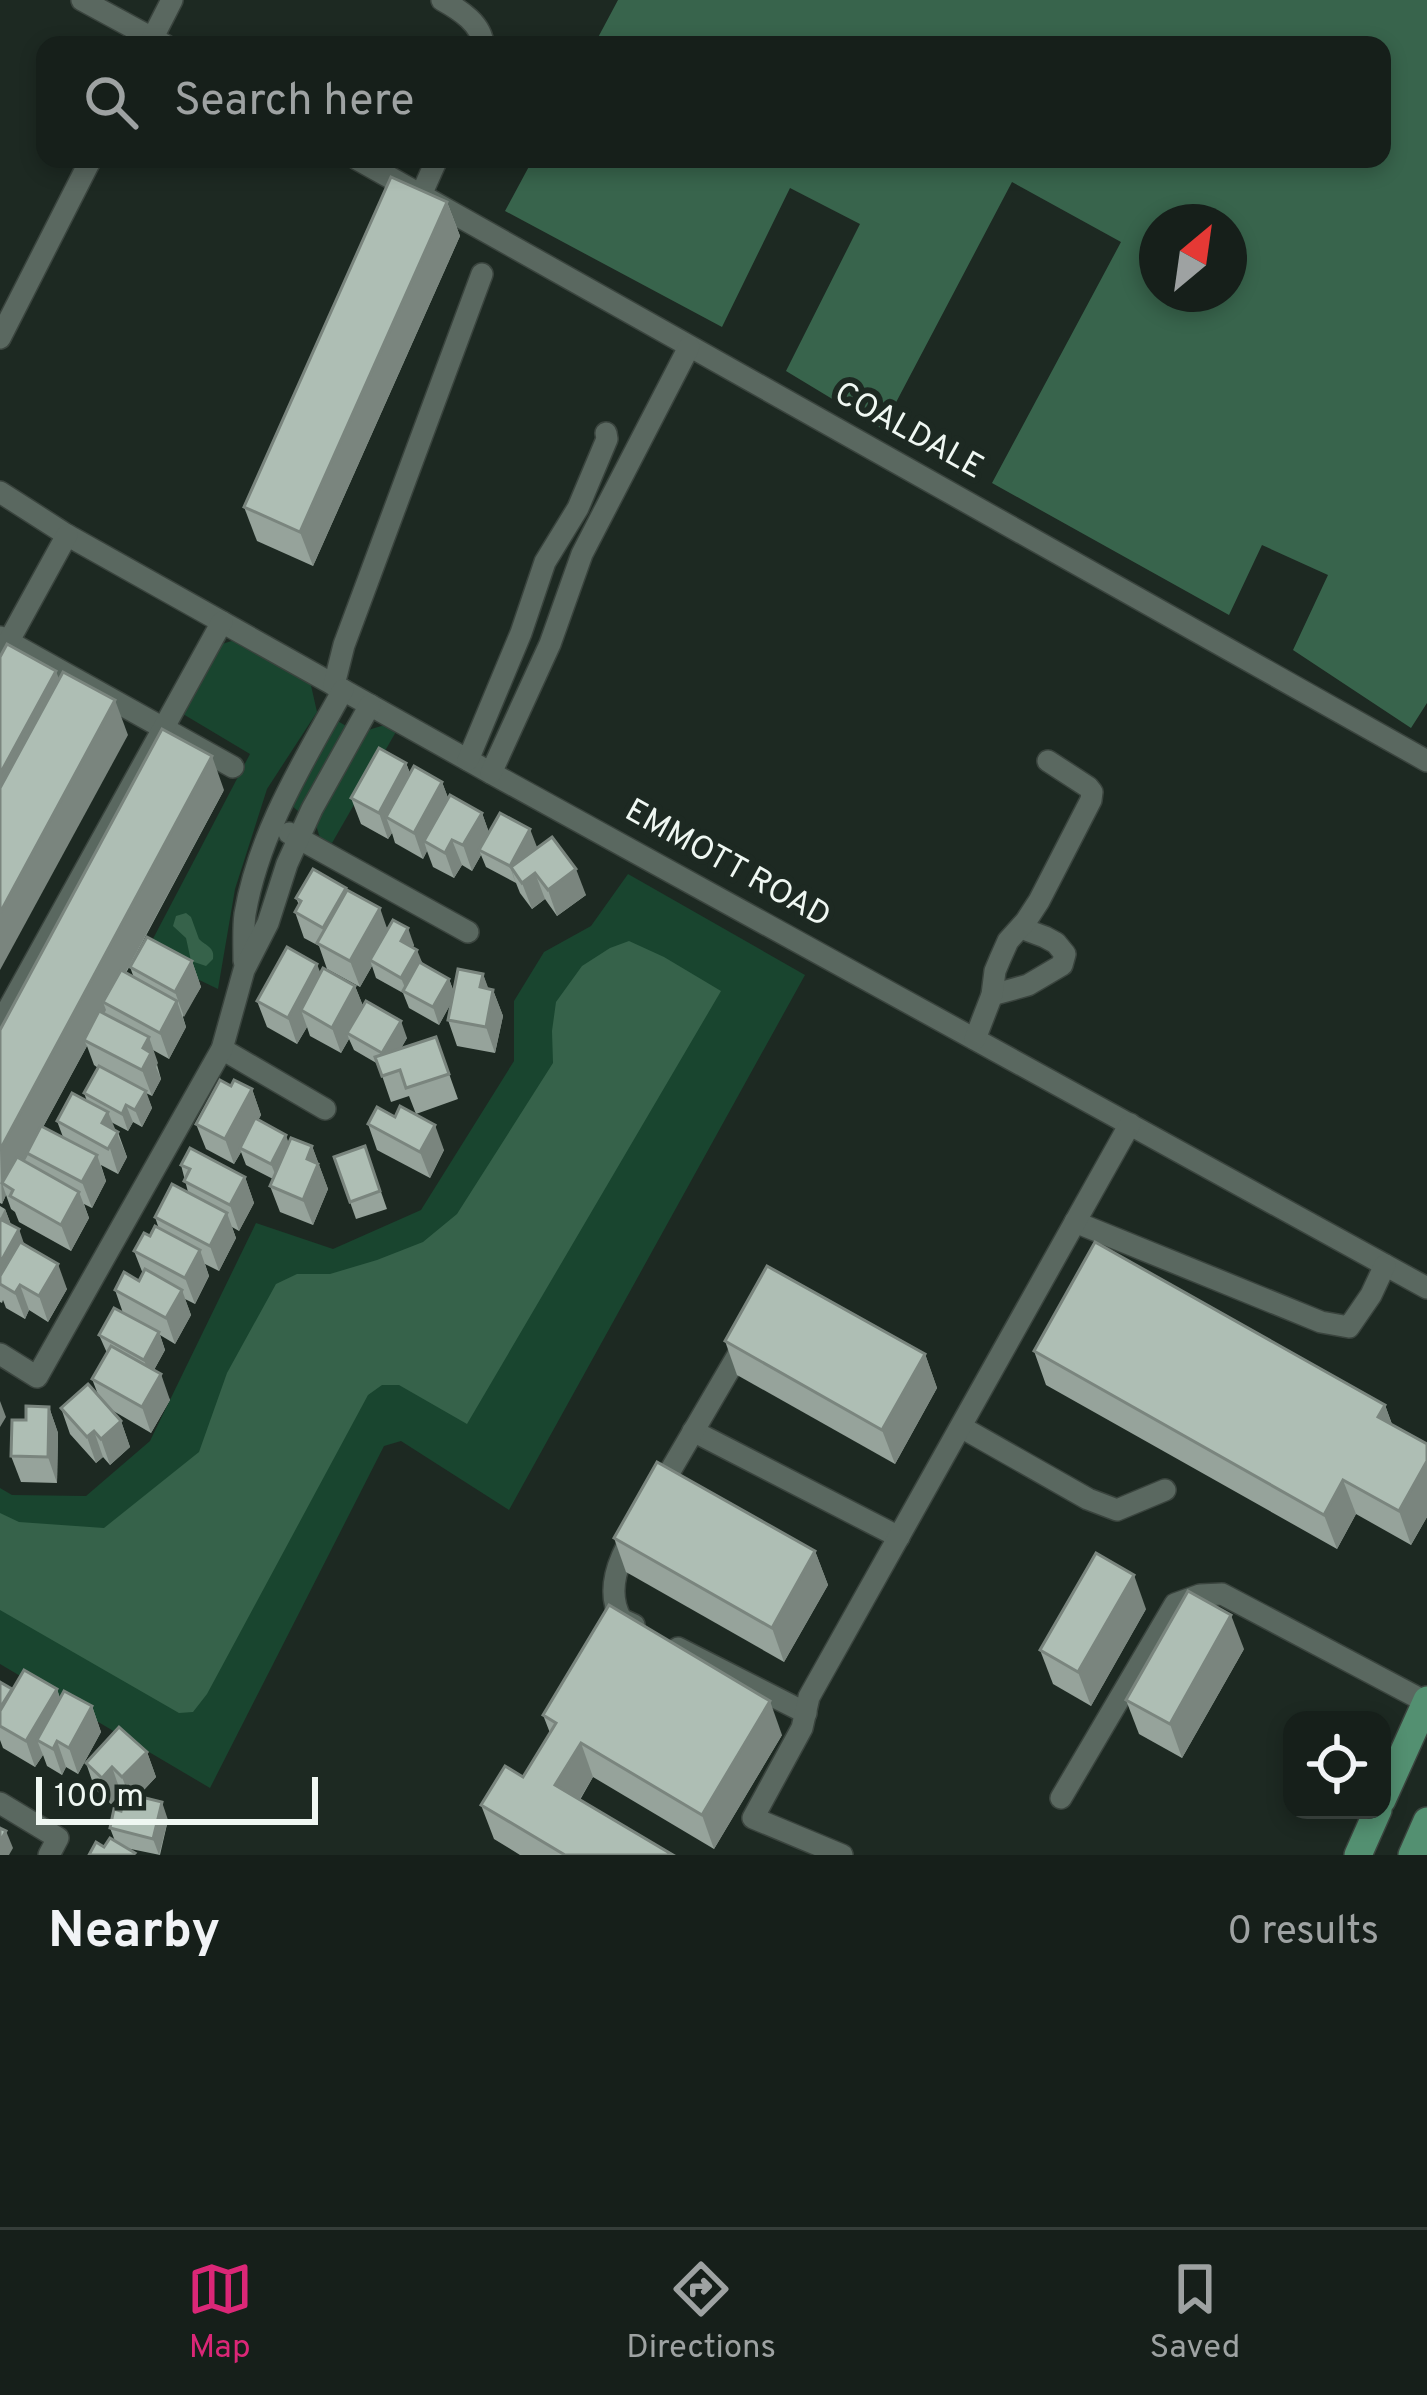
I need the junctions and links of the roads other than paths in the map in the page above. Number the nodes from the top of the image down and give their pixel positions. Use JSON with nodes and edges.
{"nodes":[{"id":1,"x":82,"y":0,"type":"edge"},
{"id":2,"x":172,"y":0,"type":"edge"},
{"id":3,"x":442,"y":0,"type":"edge"},
{"id":4,"x":143,"y":36,"type":"edge"},
{"id":5,"x":158,"y":36,"type":"edge"},
{"id":6,"x":483,"y":36,"type":"edge"},
{"id":7,"x":86,"y":168,"type":"edge"},
{"id":8,"x":373,"y":168,"type":"edge"},
{"id":9,"x":433,"y":168,"type":"edge"},
{"id":10,"x":421,"y":195,"type":"junction"},
{"id":11,"x":482,"y":274,"type":"dead end"},
{"id":12,"x":0,"y":338,"type":"edge"},
{"id":13,"x":689,"y":347,"type":"junction"},
{"id":14,"x":606,"y":433,"type":"dead end"},
{"id":15,"x":0,"y":492,"type":"edge"},
{"id":16,"x":67,"y":535,"type":"junction"},
{"id":17,"x":222,"y":622,"type":"junction"},
{"id":18,"x":3,"y":645,"type":"edge"},
{"id":19,"x":338,"y":687,"type":"junction"},
{"id":20,"x":370,"y":705,"type":"junction"},
{"id":21,"x":163,"y":728,"type":"junction"},
{"id":22,"x":468,"y":760,"type":"junction"},
{"id":23,"x":1048,"y":761,"type":"dead end"},
{"id":24,"x":1427,"y":761,"type":"edge"},
{"id":25,"x":233,"y":766,"type":"dead end"},
{"id":26,"x":491,"y":773,"type":"junction"},
{"id":27,"x":271,"y":827,"type":"junction"},
{"id":28,"x":300,"y":837,"type":"junction"},
{"id":29,"x":1021,"y":928,"type":"junction"},
{"id":30,"x":468,"y":932,"type":"dead end"},
{"id":31,"x":244,"y":970,"type":"junction"},
{"id":32,"x":992,"y":995,"type":"junction"},
{"id":33,"x":0,"y":1024,"type":"edge"},
{"id":34,"x":975,"y":1039,"type":"junction"},
{"id":35,"x":222,"y":1049,"type":"junction"},
{"id":36,"x":326,"y":1109,"type":"dead end"},
{"id":37,"x":1130,"y":1124,"type":"junction"},
{"id":38,"x":1075,"y":1222,"type":"junction"},
{"id":39,"x":1385,"y":1265,"type":"junction"},
{"id":40,"x":1426,"y":1284,"type":"edge"},
{"id":41,"x":742,"y":1348,"type":"edge"},
{"id":42,"x":0,"y":1354,"type":"edge"},
{"id":43,"x":961,"y":1426,"type":"junction"},
{"id":44,"x":693,"y":1431,"type":"junction"},
{"id":45,"x":1166,"y":1490,"type":"dead end"},
{"id":46,"x":898,"y":1537,"type":"junction"},
{"id":47,"x":1427,"y":1702,"type":"edge"},
{"id":48,"x":806,"y":1713,"type":"junction"},
{"id":49,"x":1391,"y":1780,"type":"edge"},
{"id":50,"x":1061,"y":1798,"type":"dead end"},
{"id":51,"x":0,"y":1803,"type":"edge"},
{"id":52,"x":1374,"y":1819,"type":"edge"},
{"id":53,"x":1427,"y":1820,"type":"edge"},
{"id":54,"x":53,"y":1846,"type":"edge"},
{"id":55,"x":842,"y":1855,"type":"edge"},
{"id":56,"x":1358,"y":1855,"type":"edge"},
{"id":57,"x":1412,"y":1855,"type":"edge"}],
"edges":[{"from":1,"to":4,"type":"street"},
{"from":2,"to":5,"type":"street"},
{"from":3,"to":6,"type":"street"},
{"from":7,"to":12,"type":"street"},
{"from":8,"to":10,"type":"street","name":"COALDALE"},
{"from":9,"to":10,"type":"street"},
{"from":10,"to":13,"type":"street","name":"COALDALE"},
{"from":11,"to":19,"type":"street"},
{"from":13,"to":24,"type":"street","name":"COALDALE"},
{"from":13,"to":26,"type":"street"},
{"from":14,"to":22,"type":"street"},
{"from":15,"to":16,"type":"street","name":"EMMOTT ROAD"},
{"from":16,"to":17,"type":"street","name":"EMMOTT ROAD"},
{"from":16,"to":18,"type":"street"},
{"from":17,"to":19,"type":"street","name":"EMMOTT ROAD"},
{"from":17,"to":21,"type":"street"},
{"from":18,"to":21,"type":"street"},
{"from":19,"to":20,"type":"street","name":"EMMOTT ROAD"},
{"from":19,"to":27,"type":"street"},
{"from":20,"to":22,"type":"street","name":"EMMOTT ROAD"},
{"from":20,"to":28,"type":"street"},
{"from":21,"to":25,"type":"street"},
{"from":21,"to":33,"type":"street"},
{"from":22,"to":26,"type":"street","name":"EMMOTT ROAD"},
{"from":23,"to":29,"type":"street"},
{"from":26,"to":34,"type":"street","name":"EMMOTT ROAD"},
{"from":27,"to":28,"type":"street"},
{"from":27,"to":31,"type":"street"},
{"from":28,"to":30,"type":"street"},
{"from":28,"to":31,"type":"street"},
{"from":29,"to":32,"type":"street"},
{"from":29,"to":32,"type":"street"},
{"from":31,"to":35,"type":"street"},
{"from":32,"to":34,"type":"street"},
{"from":34,"to":37,"type":"street","name":"EMMOTT ROAD"},
{"from":35,"to":36,"type":"street"},
{"from":35,"to":42,"type":"street"},
{"from":37,"to":38,"type":"street"},
{"from":37,"to":39,"type":"street","name":"EMMOTT ROAD"},
{"from":38,"to":39,"type":"street"},
{"from":38,"to":43,"type":"street"},
{"from":39,"to":40,"type":"street","name":"EMMOTT ROAD"},
{"from":41,"to":44,"type":"street"},
{"from":43,"to":45,"type":"street"},
{"from":43,"to":46,"type":"street"},
{"from":44,"to":46,"type":"street"},
{"from":44,"to":48,"type":"street"},
{"from":46,"to":48,"type":"street"},
{"from":47,"to":49,"type":"main road"},
{"from":47,"to":50,"type":"street"},
{"from":48,"to":55,"type":"street"},
{"from":51,"to":54,"type":"street"},
{"from":52,"to":56,"type":"main road"},
{"from":53,"to":57,"type":"main road"}]}
